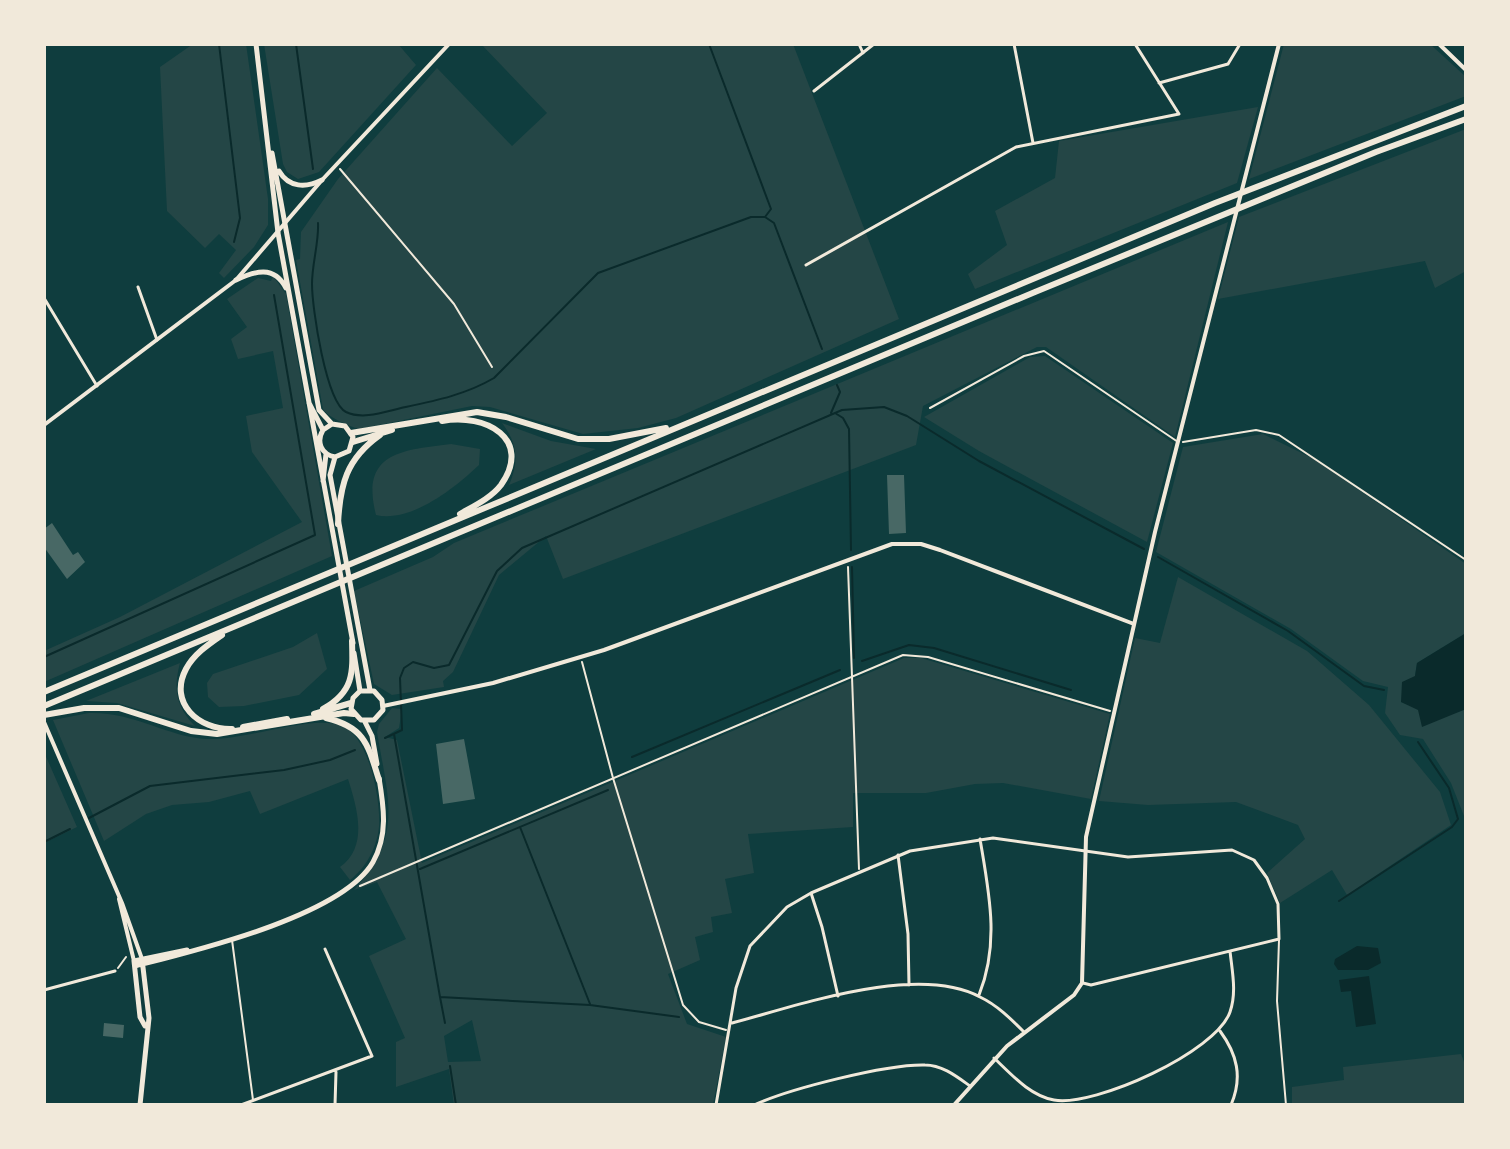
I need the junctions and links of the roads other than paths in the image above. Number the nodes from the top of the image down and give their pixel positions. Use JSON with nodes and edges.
{"nodes":[{"id":1,"x":256,"y":44,"type":"edge"},
{"id":2,"x":449,"y":44,"type":"edge"},
{"id":3,"x":859,"y":44,"type":"edge"},
{"id":4,"x":874,"y":44,"type":"edge"},
{"id":5,"x":1014,"y":44,"type":"edge"},
{"id":6,"x":1135,"y":44,"type":"edge"},
{"id":7,"x":1240,"y":44,"type":"edge"},
{"id":8,"x":1279,"y":44,"type":"edge"},
{"id":9,"x":1439,"y":44,"type":"edge"},
{"id":10,"x":863,"y":53,"type":"junction"},
{"id":11,"x":1466,"y":70,"type":"edge"},
{"id":12,"x":1159,"y":83,"type":"junction"},
{"id":13,"x":814,"y":91,"type":"dead end"},
{"id":14,"x":1466,"y":106,"type":"edge"},
{"id":15,"x":1466,"y":119,"type":"edge"},
{"id":16,"x":1033,"y":143,"type":"junction"},
{"id":17,"x":269,"y":144,"type":"junction"},
{"id":18,"x":277,"y":166,"type":"junction"},
{"id":19,"x":322,"y":180,"type":"junction"},
{"id":20,"x":286,"y":224,"type":"junction"},
{"id":21,"x":278,"y":233,"type":"junction"},
{"id":22,"x":806,"y":265,"type":"dead end"},
{"id":23,"x":236,"y":280,"type":"junction"},
{"id":24,"x":138,"y":287,"type":"dead end"},
{"id":25,"x":289,"y":294,"type":"junction"},
{"id":26,"x":44,"y":298,"type":"edge"},
{"id":27,"x":157,"y":341,"type":"junction"},
{"id":28,"x":97,"y":386,"type":"junction"},
{"id":29,"x":305,"y":393,"type":"junction"},
{"id":30,"x":930,"y":408,"type":"dead end"},
{"id":31,"x":332,"y":424,"type":"junction"},
{"id":32,"x":44,"y":425,"type":"edge"},
{"id":33,"x":681,"y":425,"type":"junction"},
{"id":34,"x":323,"y":430,"type":"junction"},
{"id":35,"x":386,"y":431,"type":"junction"},
{"id":36,"x":351,"y":433,"type":"junction"},
{"id":37,"x":353,"y":442,"type":"junction"},
{"id":38,"x":1178,"y":442,"type":"junction"},
{"id":39,"x":326,"y":454,"type":"junction"},
{"id":40,"x":335,"y":457,"type":"junction"},
{"id":41,"x":323,"y":494,"type":"junction"},
{"id":42,"x":338,"y":524,"type":"junction"},
{"id":43,"x":436,"y":527,"type":"junction"},
{"id":44,"x":1134,"y":624,"type":"junction"},
{"id":45,"x":235,"y":626,"type":"junction"},
{"id":46,"x":352,"y":641,"type":"junction"},
{"id":47,"x":370,"y":690,"type":"junction"},
{"id":48,"x":360,"y":691,"type":"junction"},
{"id":49,"x":45,"y":692,"type":"edge"},
{"id":50,"x":351,"y":703,"type":"junction"},
{"id":51,"x":383,"y":703,"type":"junction"},
{"id":52,"x":48,"y":705,"type":"edge"},
{"id":53,"x":354,"y":714,"type":"junction"},
{"id":54,"x":44,"y":715,"type":"edge"},
{"id":55,"x":316,"y":716,"type":"junction"},
{"id":56,"x":374,"y":720,"type":"junction"},
{"id":57,"x":44,"y":722,"type":"edge"},
{"id":58,"x":365,"y":722,"type":"junction"},
{"id":59,"x":372,"y":736,"type":"junction"},
{"id":60,"x":379,"y":780,"type":"junction"},
{"id":61,"x":980,"y":839,"type":"junction"},
{"id":62,"x":1084,"y":850,"type":"junction"},
{"id":63,"x":898,"y":855,"type":"junction"},
{"id":64,"x":811,"y":893,"type":"junction"},
{"id":65,"x":119,"y":899,"type":"junction"},
{"id":66,"x":232,"y":939,"type":"junction"},
{"id":67,"x":1279,"y":939,"type":"junction"},
{"id":68,"x":325,"y":949,"type":"dead end"},
{"id":69,"x":1230,"y":951,"type":"junction"},
{"id":70,"x":142,"y":962,"type":"junction"},
{"id":71,"x":134,"y":963,"type":"junction"},
{"id":72,"x":115,"y":971,"type":"road end"},
{"id":73,"x":1082,"y":983,"type":"junction"},
{"id":74,"x":909,"y":985,"type":"junction"},
{"id":75,"x":44,"y":990,"type":"edge"},
{"id":76,"x":979,"y":995,"type":"junction"},
{"id":77,"x":838,"y":996,"type":"junction"},
{"id":78,"x":732,"y":1023,"type":"junction"},
{"id":79,"x":146,"y":1027,"type":"junction"},
{"id":80,"x":1219,"y":1030,"type":"junction"},
{"id":81,"x":1024,"y":1032,"type":"junction"},
{"id":82,"x":994,"y":1058,"type":"junction"},
{"id":83,"x":336,"y":1072,"type":"junction"},
{"id":84,"x":970,"y":1086,"type":"junction"},
{"id":85,"x":253,"y":1101,"type":"junction"},
{"id":86,"x":140,"y":1105,"type":"edge"},
{"id":87,"x":241,"y":1105,"type":"edge"},
{"id":88,"x":335,"y":1105,"type":"edge"},
{"id":89,"x":716,"y":1105,"type":"edge"},
{"id":90,"x":754,"y":1105,"type":"edge"},
{"id":91,"x":954,"y":1105,"type":"edge"},
{"id":92,"x":1231,"y":1105,"type":"edge"},
{"id":93,"x":1286,"y":1105,"type":"edge"}],
"edges":[{"from":1,"to":17,"type":"main road"},
{"from":2,"to":19,"type":"street"},
{"from":3,"to":10,"type":"street"},
{"from":4,"to":10,"type":"street"},
{"from":5,"to":16,"type":"street"},
{"from":6,"to":12,"type":"street"},
{"from":7,"to":12,"type":"street"},
{"from":8,"to":38,"type":"street"},
{"from":9,"to":11,"type":"street"},
{"from":10,"to":13,"type":"street"},
{"from":12,"to":16,"type":"street"},
{"from":14,"to":33,"type":"highway"},
{"from":15,"to":45,"type":"highway"},
{"from":16,"to":22,"type":"street"},
{"from":17,"to":18,"type":"main road"},
{"from":17,"to":21,"type":"main road"},
{"from":18,"to":19,"type":"main road"},
{"from":18,"to":20,"type":"main road"},
{"from":19,"to":20,"type":"street"},
{"from":20,"to":21,"type":"street"},
{"from":20,"to":31,"type":"main road"},
{"from":21,"to":23,"type":"street"},
{"from":21,"to":25,"type":"main road"},
{"from":23,"to":25,"type":"main road"},
{"from":23,"to":27,"type":"street"},
{"from":24,"to":27,"type":"street"},
{"from":25,"to":29,"type":"main road"},
{"from":26,"to":28,"type":"street"},
{"from":27,"to":28,"type":"street"},
{"from":28,"to":32,"type":"street"},
{"from":29,"to":34,"type":"main road"},
{"from":29,"to":41,"type":"main road"},
{"from":30,"to":38,"type":"lane"},
{"from":31,"to":34,"type":"main road"},
{"from":31,"to":36,"type":"main road"},
{"from":33,"to":36,"type":"highway"},
{"from":33,"to":43,"type":"highway"},
{"from":34,"to":39,"type":"main road"},
{"from":35,"to":37,"type":"highway"},
{"from":35,"to":42,"type":"highway"},
{"from":35,"to":43,"type":"highway"},
{"from":36,"to":37,"type":"main road"},
{"from":37,"to":40,"type":"main road"},
{"from":38,"to":44,"type":"street"},
{"from":39,"to":40,"type":"main road"},
{"from":39,"to":41,"type":"main road"},
{"from":40,"to":42,"type":"main road"},
{"from":41,"to":46,"type":"main road"},
{"from":42,"to":47,"type":"main road"},
{"from":43,"to":49,"type":"highway"},
{"from":44,"to":51,"type":"street"},
{"from":44,"to":62,"type":"street"},
{"from":45,"to":52,"type":"highway"},
{"from":45,"to":55,"type":"highway"},
{"from":46,"to":48,"type":"main road"},
{"from":46,"to":55,"type":"highway"},
{"from":47,"to":48,"type":"main road"},
{"from":47,"to":51,"type":"main road"},
{"from":48,"to":50,"type":"main road"},
{"from":50,"to":53,"type":"main road"},
{"from":50,"to":55,"type":"highway"},
{"from":51,"to":56,"type":"main road"},
{"from":53,"to":55,"type":"highway"},
{"from":53,"to":58,"type":"main road"},
{"from":54,"to":55,"type":"highway"},
{"from":55,"to":60,"type":"highway"},
{"from":56,"to":58,"type":"main road"},
{"from":56,"to":59,"type":"main road"},
{"from":57,"to":65,"type":"street"},
{"from":58,"to":59,"type":"main road"},
{"from":59,"to":60,"type":"main road"},
{"from":60,"to":66,"type":"main road"},
{"from":61,"to":62,"type":"street"},
{"from":61,"to":63,"type":"street"},
{"from":61,"to":76,"type":"street"},
{"from":62,"to":67,"type":"street"},
{"from":62,"to":73,"type":"street"},
{"from":63,"to":64,"type":"street"},
{"from":63,"to":74,"type":"street"},
{"from":64,"to":77,"type":"street"},
{"from":64,"to":78,"type":"street"},
{"from":65,"to":70,"type":"street"},
{"from":65,"to":71,"type":"street"},
{"from":66,"to":70,"type":"main road"},
{"from":66,"to":85,"type":"lane"},
{"from":67,"to":69,"type":"street"},
{"from":67,"to":93,"type":"lane"},
{"from":68,"to":83,"type":"street"},
{"from":69,"to":73,"type":"street"},
{"from":69,"to":80,"type":"street"},
{"from":70,"to":71,"type":"main road"},
{"from":70,"to":79,"type":"main road"},
{"from":71,"to":79,"type":"main road"},
{"from":72,"to":75,"type":"street"},
{"from":73,"to":81,"type":"street"},
{"from":74,"to":76,"type":"street"},
{"from":74,"to":77,"type":"street"},
{"from":76,"to":81,"type":"street"},
{"from":77,"to":78,"type":"street"},
{"from":78,"to":89,"type":"street"},
{"from":79,"to":86,"type":"main road"},
{"from":80,"to":82,"type":"street"},
{"from":80,"to":92,"type":"street"},
{"from":81,"to":82,"type":"street"},
{"from":82,"to":84,"type":"street"},
{"from":83,"to":85,"type":"street"},
{"from":83,"to":88,"type":"street"},
{"from":84,"to":90,"type":"street"},
{"from":84,"to":91,"type":"street"},
{"from":85,"to":87,"type":"street"}]}
